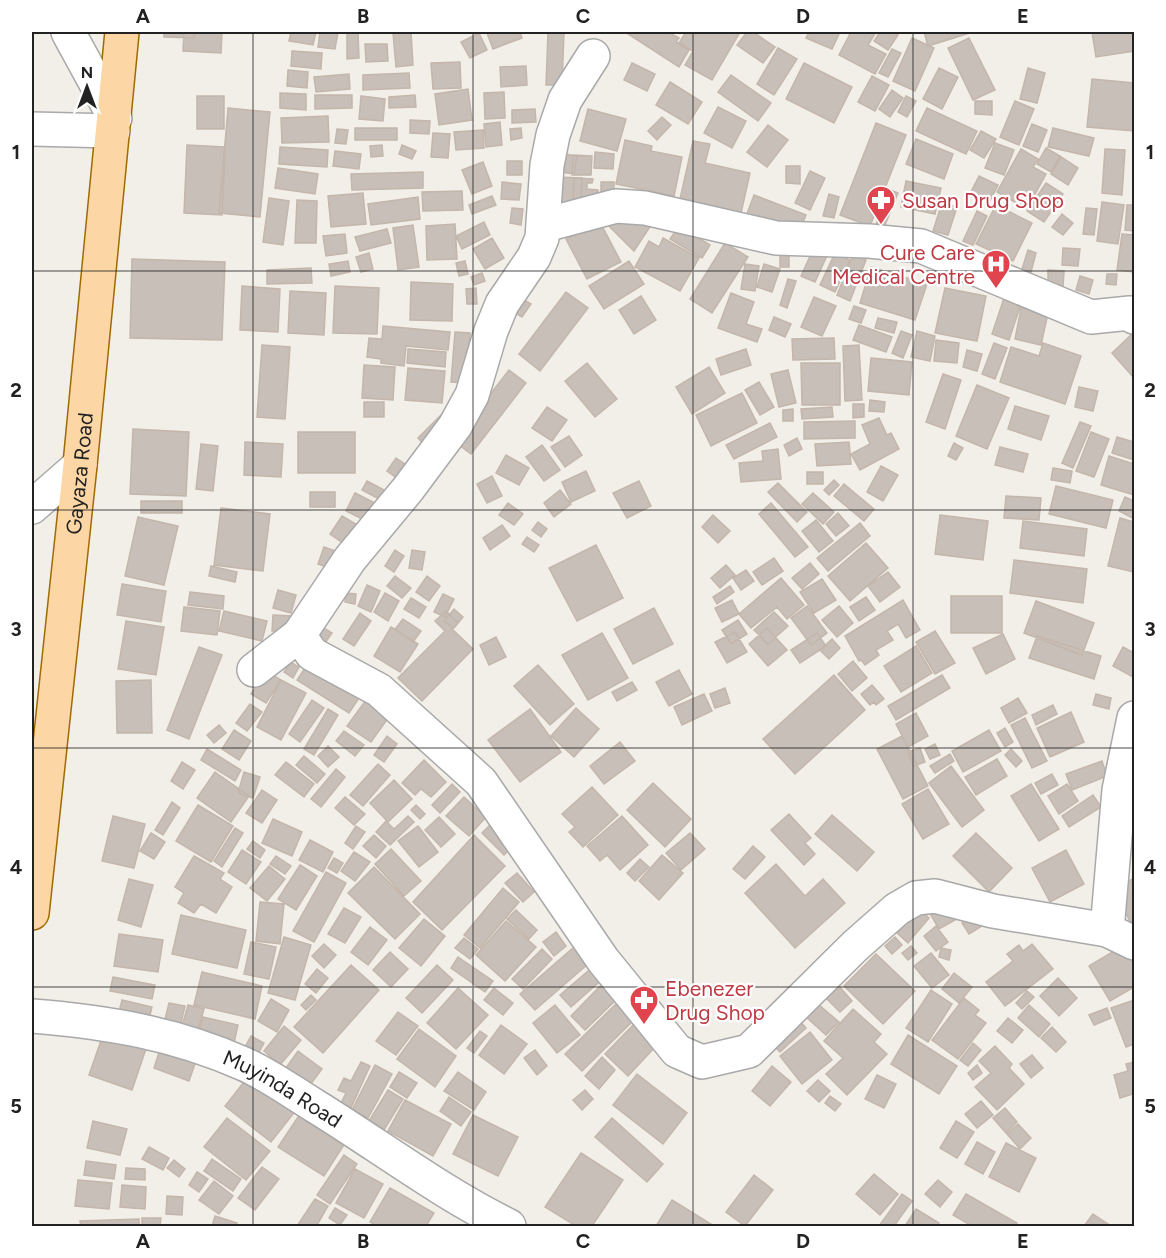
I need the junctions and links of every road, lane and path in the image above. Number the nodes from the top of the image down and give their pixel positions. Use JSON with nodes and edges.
{"nodes":[{"id":1,"x":68,"y":32,"type":"edge"},
{"id":2,"x":122,"y":32,"type":"edge"},
{"id":3,"x":593,"y":56,"type":"dead end"},
{"id":4,"x":114,"y":125,"type":"junction"},
{"id":5,"x":32,"y":129,"type":"edge"},
{"id":6,"x":545,"y":225,"type":"junction"},
{"id":7,"x":1134,"y":317,"type":"edge"},
{"id":8,"x":80,"y":465,"type":"junction"},
{"id":9,"x":32,"y":507,"type":"edge"},
{"id":10,"x":299,"y":635,"type":"junction"},
{"id":11,"x":254,"y":670,"type":"dead end"},
{"id":12,"x":1134,"y":718,"type":"edge"},
{"id":13,"x":32,"y":913,"type":"edge"},
{"id":14,"x":1120,"y":937,"type":"edge"},
{"id":15,"x":32,"y":1016,"type":"edge"},
{"id":16,"x":509,"y":1227,"type":"edge"}],
"edges":[{"from":1,"to":4,"type":"street"},
{"from":2,"to":4,"type":"main road","name":"Gayaza Road"},
{"from":3,"to":6,"type":"street"},
{"from":4,"to":5,"type":"street"},
{"from":4,"to":8,"type":"main road","name":"Gayaza Road"},
{"from":6,"to":7,"type":"street"},
{"from":6,"to":10,"type":"street"},
{"from":8,"to":9,"type":"street"},
{"from":8,"to":13,"type":"main road","name":"Gayaza Road"},
{"from":10,"to":11,"type":"street"},
{"from":10,"to":14,"type":"street"},
{"from":12,"to":14,"type":"street"},
{"from":15,"to":16,"type":"street","name":"Muyinda Road"}]}
